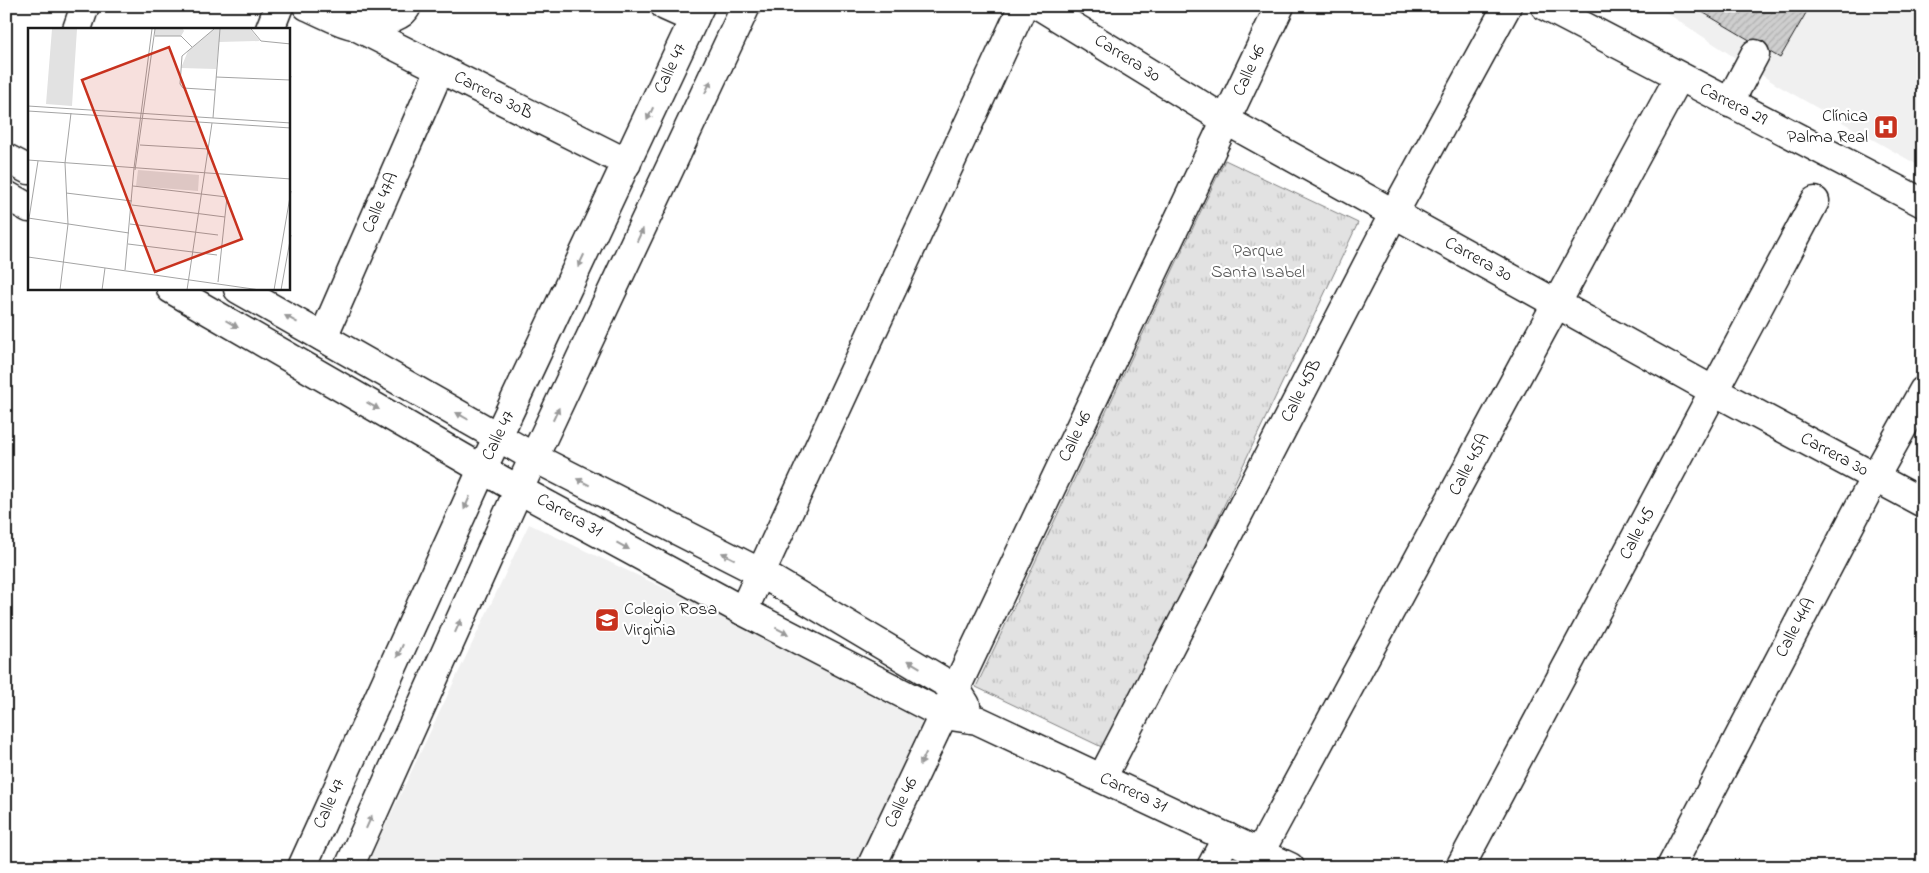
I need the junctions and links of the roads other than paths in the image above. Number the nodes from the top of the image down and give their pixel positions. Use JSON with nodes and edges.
{"nodes":[{"id":1,"x":86,"y":6,"type":"edge"},
{"id":2,"x":279,"y":6,"type":"edge"},
{"id":3,"x":307,"y":6,"type":"edge"},
{"id":4,"x":407,"y":6,"type":"edge"},
{"id":5,"x":666,"y":6,"type":"edge"},
{"id":6,"x":746,"y":6,"type":"edge"},
{"id":7,"x":1023,"y":6,"type":"edge"},
{"id":8,"x":1040,"y":6,"type":"edge"},
{"id":9,"x":1280,"y":6,"type":"edge"},
{"id":10,"x":1507,"y":6,"type":"edge"},
{"id":11,"x":1545,"y":6,"type":"edge"},
{"id":12,"x":697,"y":13,"type":"edge"},
{"id":13,"x":370,"y":26,"type":"junction"},
{"id":14,"x":76,"y":28,"type":"edge"},
{"id":15,"x":270,"y":28,"type":"edge"},
{"id":16,"x":1755,"y":54,"type":"dead end"},
{"id":17,"x":440,"y":69,"type":"junction"},
{"id":18,"x":1679,"y":77,"type":"junction"},
{"id":19,"x":1729,"y":102,"type":"junction"},
{"id":20,"x":1227,"y":121,"type":"junction"},
{"id":21,"x":627,"y":163,"type":"junction"},
{"id":22,"x":6,"y":195,"type":"edge"},
{"id":23,"x":1815,"y":201,"type":"dead end"},
{"id":24,"x":1923,"y":203,"type":"edge"},
{"id":25,"x":28,"y":207,"type":"edge"},
{"id":26,"x":1394,"y":213,"type":"junction"},
{"id":27,"x":240,"y":290,"type":"edge"},
{"id":28,"x":188,"y":292,"type":"edge"},
{"id":29,"x":1557,"y":304,"type":"junction"},
{"id":30,"x":322,"y":337,"type":"junction"},
{"id":31,"x":1714,"y":391,"type":"junction"},
{"id":32,"x":1923,"y":391,"type":"edge"},
{"id":33,"x":499,"y":437,"type":"junction"},
{"id":34,"x":535,"y":458,"type":"junction"},
{"id":35,"x":482,"y":470,"type":"junction"},
{"id":36,"x":1875,"y":477,"type":"junction"},
{"id":37,"x":519,"y":489,"type":"junction"},
{"id":38,"x":1923,"y":503,"type":"edge"},
{"id":39,"x":761,"y":573,"type":"junction"},
{"id":40,"x":743,"y":611,"type":"junction"},
{"id":41,"x":956,"y":689,"type":"junction"},
{"id":42,"x":944,"y":715,"type":"junction"},
{"id":43,"x":977,"y":720,"type":"junction"},
{"id":44,"x":1102,"y":778,"type":"junction"},
{"id":45,"x":1227,"y":837,"type":"junction"},
{"id":46,"x":1260,"y":852,"type":"junction"},
{"id":47,"x":302,"y":867,"type":"edge"},
{"id":48,"x":349,"y":867,"type":"edge"},
{"id":49,"x":872,"y":867,"type":"edge"},
{"id":50,"x":1211,"y":867,"type":"edge"},
{"id":51,"x":1290,"y":867,"type":"edge"},
{"id":52,"x":1460,"y":867,"type":"edge"},
{"id":53,"x":1671,"y":867,"type":"edge"}],
"edges":[{"from":1,"to":14,"type":"street"},
{"from":2,"to":15,"type":"street"},
{"from":3,"to":13,"type":"street","name":"Carrera 30B"},
{"from":4,"to":13,"type":"street"},
{"from":5,"to":12,"type":"street"},
{"from":34,"to":6,"type":"street","one_way":true},
{"from":7,"to":39,"type":"street"},
{"from":8,"to":20,"type":"street","name":"Carrera 30"},
{"from":9,"to":20,"type":"street","name":"Calle 46"},
{"from":10,"to":26,"type":"street","name":"Calle 45B"},
{"from":11,"to":18,"type":"street","name":"Carrera 29"},
{"from":12,"to":21,"type":"street","name":"Calle 47","one_way":true},
{"from":13,"to":17,"type":"street","name":"Carrera 30B"},
{"from":16,"to":19,"type":"street"},
{"from":17,"to":21,"type":"street","name":"Carrera 30B"},
{"from":17,"to":30,"type":"street","name":"Calle 47A"},
{"from":18,"to":19,"type":"street","name":"Carrera 29"},
{"from":18,"to":29,"type":"street","name":"Calle 45A"},
{"from":19,"to":24,"type":"street","name":"Carrera 29"},
{"from":20,"to":26,"type":"street","name":"Carrera 30"},
{"from":20,"to":41,"type":"street","name":"Calle 46"},
{"from":21,"to":33,"type":"street","name":"Calle 47","one_way":true},
{"from":22,"to":25,"type":"street"},
{"from":23,"to":31,"type":"street","name":"Calle 45"},
{"from":26,"to":29,"type":"street","name":"Carrera 30"},
{"from":26,"to":44,"type":"street","name":"Calle 45B"},
{"from":30,"to":27,"type":"street","name":"Carrera 31","one_way":true},
{"from":28,"to":35,"type":"street","name":"Carrera 31","one_way":true},
{"from":29,"to":31,"type":"street","name":"Carrera 30"},
{"from":29,"to":46,"type":"street","name":"Calle 45A"},
{"from":33,"to":30,"type":"street","name":"Carrera 31","one_way":true},
{"from":31,"to":36,"type":"street","name":"Carrera 30"},
{"from":31,"to":52,"type":"street","name":"Calle 45"},
{"from":32,"to":36,"type":"street","name":"Calle 44A"},
{"from":33,"to":34,"type":"street","name":"Carrera 31"},
{"from":33,"to":35,"type":"street","name":"Calle 47"},
{"from":34,"to":37,"type":"street"},
{"from":39,"to":34,"type":"street","name":"Carrera 31","one_way":true},
{"from":35,"to":37,"type":"street","name":"Carrera 31"},
{"from":35,"to":47,"type":"street","name":"Calle 47","one_way":true},
{"from":36,"to":38,"type":"street","name":"Carrera 30"},
{"from":36,"to":53,"type":"street","name":"Calle 44A"},
{"from":37,"to":40,"type":"street","name":"Carrera 31","one_way":true},
{"from":48,"to":37,"type":"street","one_way":true},
{"from":39,"to":40,"type":"street"},
{"from":41,"to":39,"type":"street","name":"Carrera 31","one_way":true},
{"from":40,"to":42,"type":"street","name":"Carrera 31","one_way":true},
{"from":41,"to":42,"type":"street","name":"Calle 46"},
{"from":41,"to":43,"type":"street","name":"Carrera 31"},
{"from":42,"to":43,"type":"street","name":"Carrera 31"},
{"from":42,"to":49,"type":"street","name":"Calle 46","one_way":true},
{"from":43,"to":44,"type":"street","name":"Carrera 31"},
{"from":44,"to":45,"type":"street","name":"Carrera 31"},
{"from":45,"to":46,"type":"street","name":"Carrera 31"},
{"from":45,"to":50,"type":"street"},
{"from":46,"to":51,"type":"street","name":"Carrera 31"}]}
